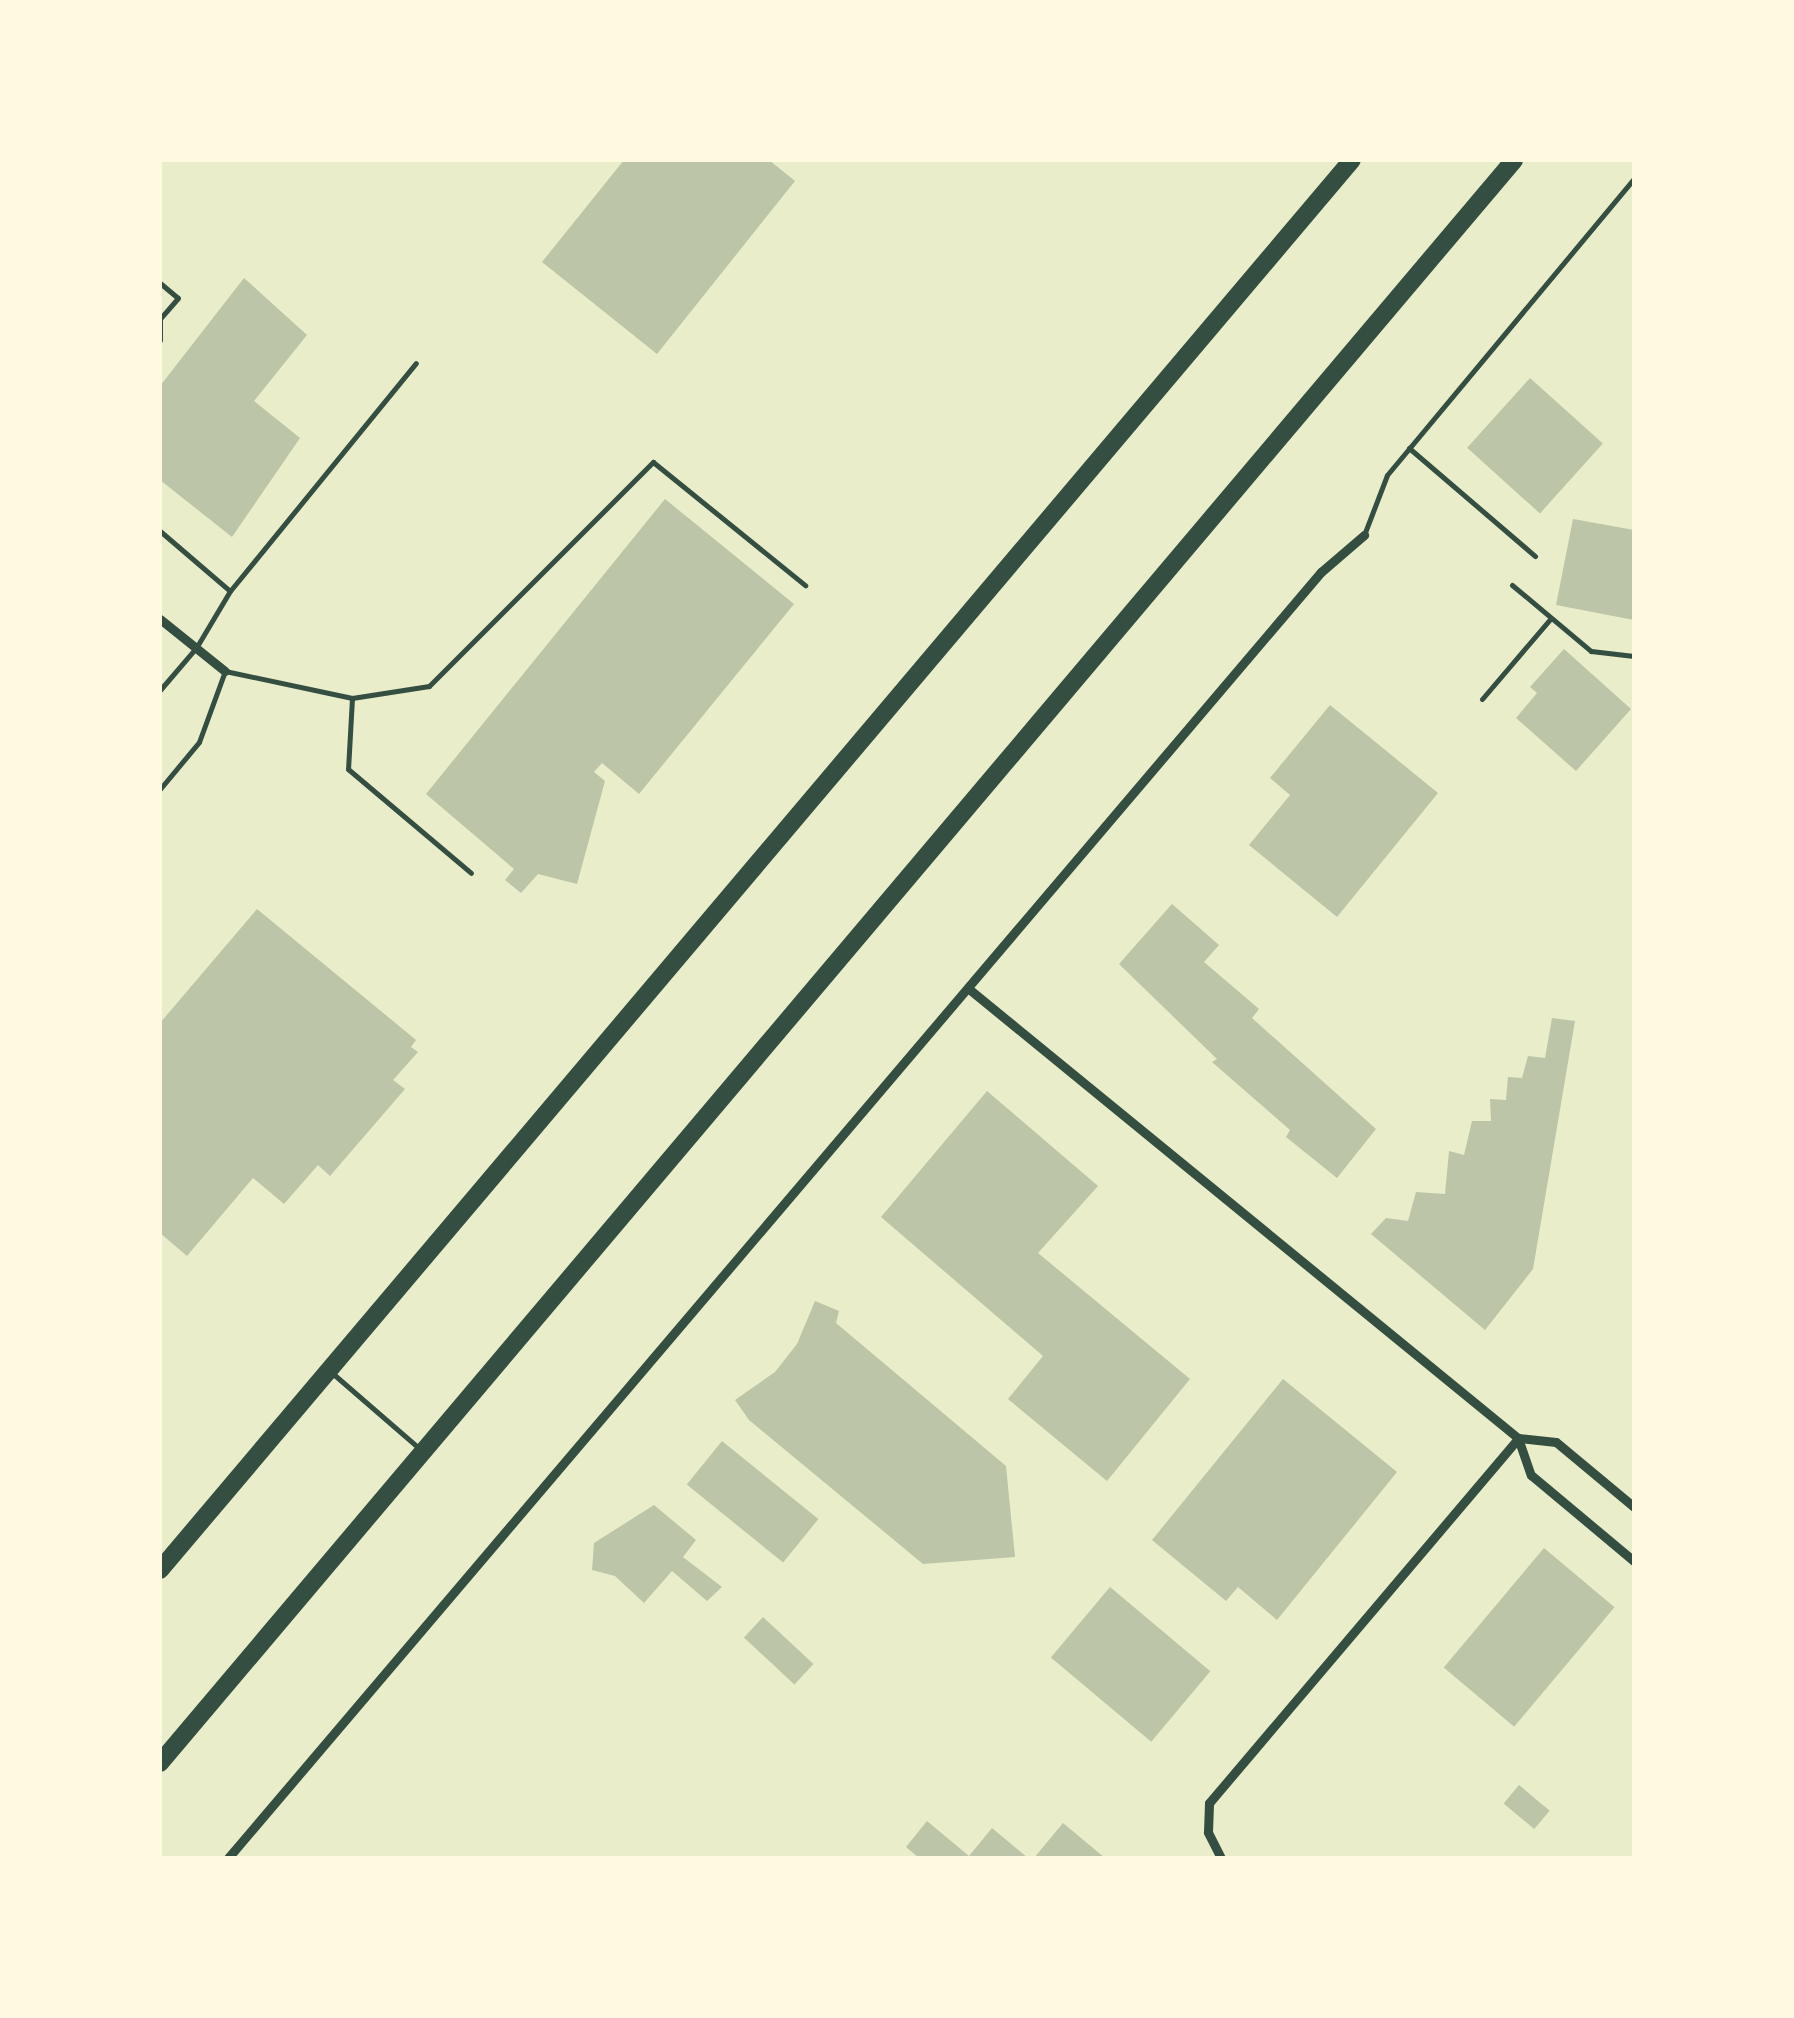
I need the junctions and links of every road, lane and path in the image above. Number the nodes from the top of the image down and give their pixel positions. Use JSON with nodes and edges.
{"nodes":[{"id":1,"x":1352,"y":160,"type":"edge"},
{"id":2,"x":1514,"y":160,"type":"edge"},
{"id":3,"x":1634,"y":179,"type":"edge"},
{"id":4,"x":160,"y":283,"type":"edge"},
{"id":5,"x":160,"y":340,"type":"edge"},
{"id":6,"x":416,"y":363,"type":"dead end"},
{"id":7,"x":1409,"y":448,"type":"junction"},
{"id":8,"x":160,"y":531,"type":"edge"},
{"id":9,"x":1364,"y":535,"type":"joint"},
{"id":10,"x":1535,"y":556,"type":"dead end"},
{"id":11,"x":1512,"y":584,"type":"dead end"},
{"id":12,"x":806,"y":585,"type":"dead end"},
{"id":13,"x":230,"y":590,"type":"junction"},
{"id":14,"x":1551,"y":618,"type":"junction"},
{"id":15,"x":160,"y":619,"type":"edge"},
{"id":16,"x":196,"y":648,"type":"junction"},
{"id":17,"x":1634,"y":656,"type":"edge"},
{"id":18,"x":225,"y":671,"type":"junction"},
{"id":19,"x":160,"y":690,"type":"edge"},
{"id":20,"x":352,"y":698,"type":"junction"},
{"id":21,"x":1482,"y":699,"type":"dead end"},
{"id":22,"x":160,"y":789,"type":"edge"},
{"id":23,"x":471,"y":873,"type":"dead end"},
{"id":24,"x":968,"y":989,"type":"junction"},
{"id":25,"x":329,"y":1370,"type":"junction"},
{"id":26,"x":1518,"y":1438,"type":"junction"},
{"id":27,"x":423,"y":1452,"type":"junction"},
{"id":28,"x":1634,"y":1507,"type":"edge"},
{"id":29,"x":1634,"y":1561,"type":"edge"},
{"id":30,"x":160,"y":1570,"type":"edge"},
{"id":31,"x":160,"y":1763,"type":"edge"},
{"id":32,"x":228,"y":1858,"type":"edge"},
{"id":33,"x":1222,"y":1858,"type":"edge"}],
"edges":[{"from":1,"to":25,"type":"highway"},
{"from":2,"to":27,"type":"highway"},
{"from":3,"to":7,"type":"lane"},
{"from":4,"to":5,"type":"lane"},
{"from":6,"to":13,"type":"lane"},
{"from":7,"to":9,"type":"lane"},
{"from":7,"to":10,"type":"lane"},
{"from":8,"to":13,"type":"lane"},
{"from":9,"to":24,"type":"street"},
{"from":11,"to":14,"type":"lane"},
{"from":12,"to":20,"type":"lane"},
{"from":13,"to":16,"type":"lane"},
{"from":14,"to":17,"type":"lane"},
{"from":14,"to":21,"type":"lane"},
{"from":15,"to":16,"type":"street"},
{"from":16,"to":18,"type":"street"},
{"from":16,"to":19,"type":"lane"},
{"from":18,"to":20,"type":"lane"},
{"from":18,"to":22,"type":"lane"},
{"from":20,"to":23,"type":"lane"},
{"from":24,"to":26,"type":"street"},
{"from":24,"to":32,"type":"street"},
{"from":25,"to":27,"type":"lane"},
{"from":25,"to":30,"type":"highway"},
{"from":26,"to":28,"type":"street"},
{"from":26,"to":29,"type":"street"},
{"from":26,"to":33,"type":"street"},
{"from":27,"to":31,"type":"highway"}]}
